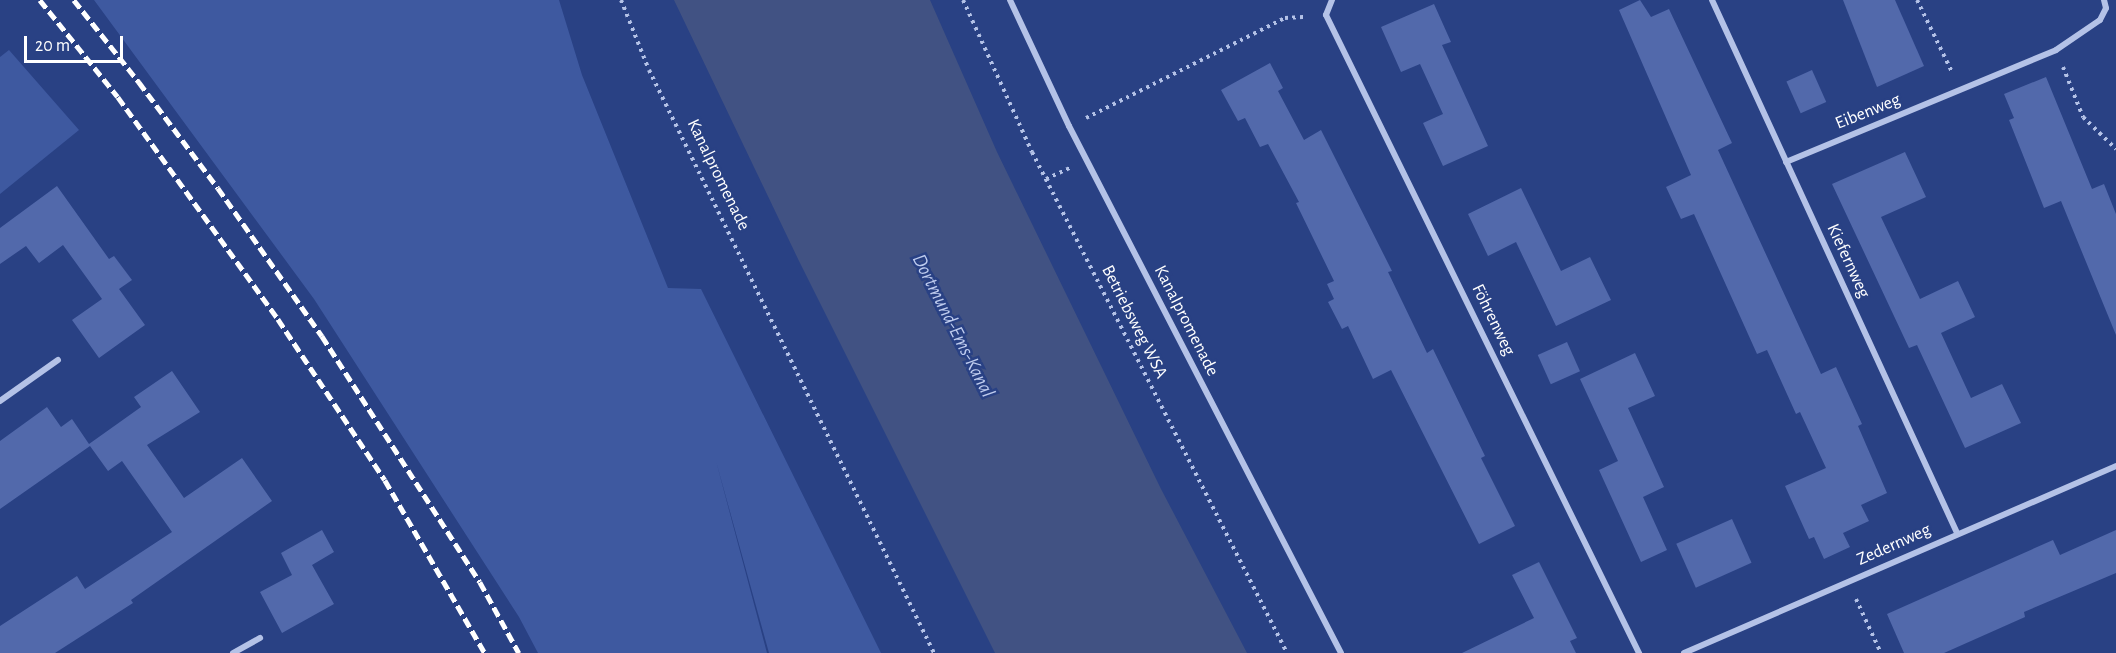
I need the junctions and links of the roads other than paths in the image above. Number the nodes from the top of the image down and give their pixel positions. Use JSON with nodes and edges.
{"nodes":[{"id":1,"x":1010,"y":0,"type":"edge"},
{"id":2,"x":1332,"y":0,"type":"edge"},
{"id":3,"x":1712,"y":0,"type":"edge"},
{"id":4,"x":2104,"y":0,"type":"edge"},
{"id":5,"x":1786,"y":162,"type":"junction"},
{"id":6,"x":58,"y":360,"type":"dead end"},
{"id":7,"x":0,"y":401,"type":"edge"},
{"id":8,"x":2116,"y":466,"type":"edge"},
{"id":9,"x":1958,"y":533,"type":"junction"},
{"id":10,"x":260,"y":638,"type":"dead end"},
{"id":11,"x":233,"y":653,"type":"edge"},
{"id":12,"x":1341,"y":653,"type":"edge"},
{"id":13,"x":1639,"y":653,"type":"edge"},
{"id":14,"x":1684,"y":653,"type":"edge"}],
"edges":[{"from":1,"to":12,"type":"street","name":"Kanalpromenade"},
{"from":2,"to":13,"type":"street","name":"Föhrenweg"},
{"from":3,"to":5,"type":"street","name":"Kiefernweg"},
{"from":4,"to":5,"type":"street","name":"Eibenweg"},
{"from":5,"to":9,"type":"street","name":"Kiefernweg"},
{"from":6,"to":7,"type":"street"},
{"from":8,"to":9,"type":"street","name":"Zedernweg"},
{"from":9,"to":14,"type":"street","name":"Zedernweg"},
{"from":10,"to":11,"type":"street"}]}
